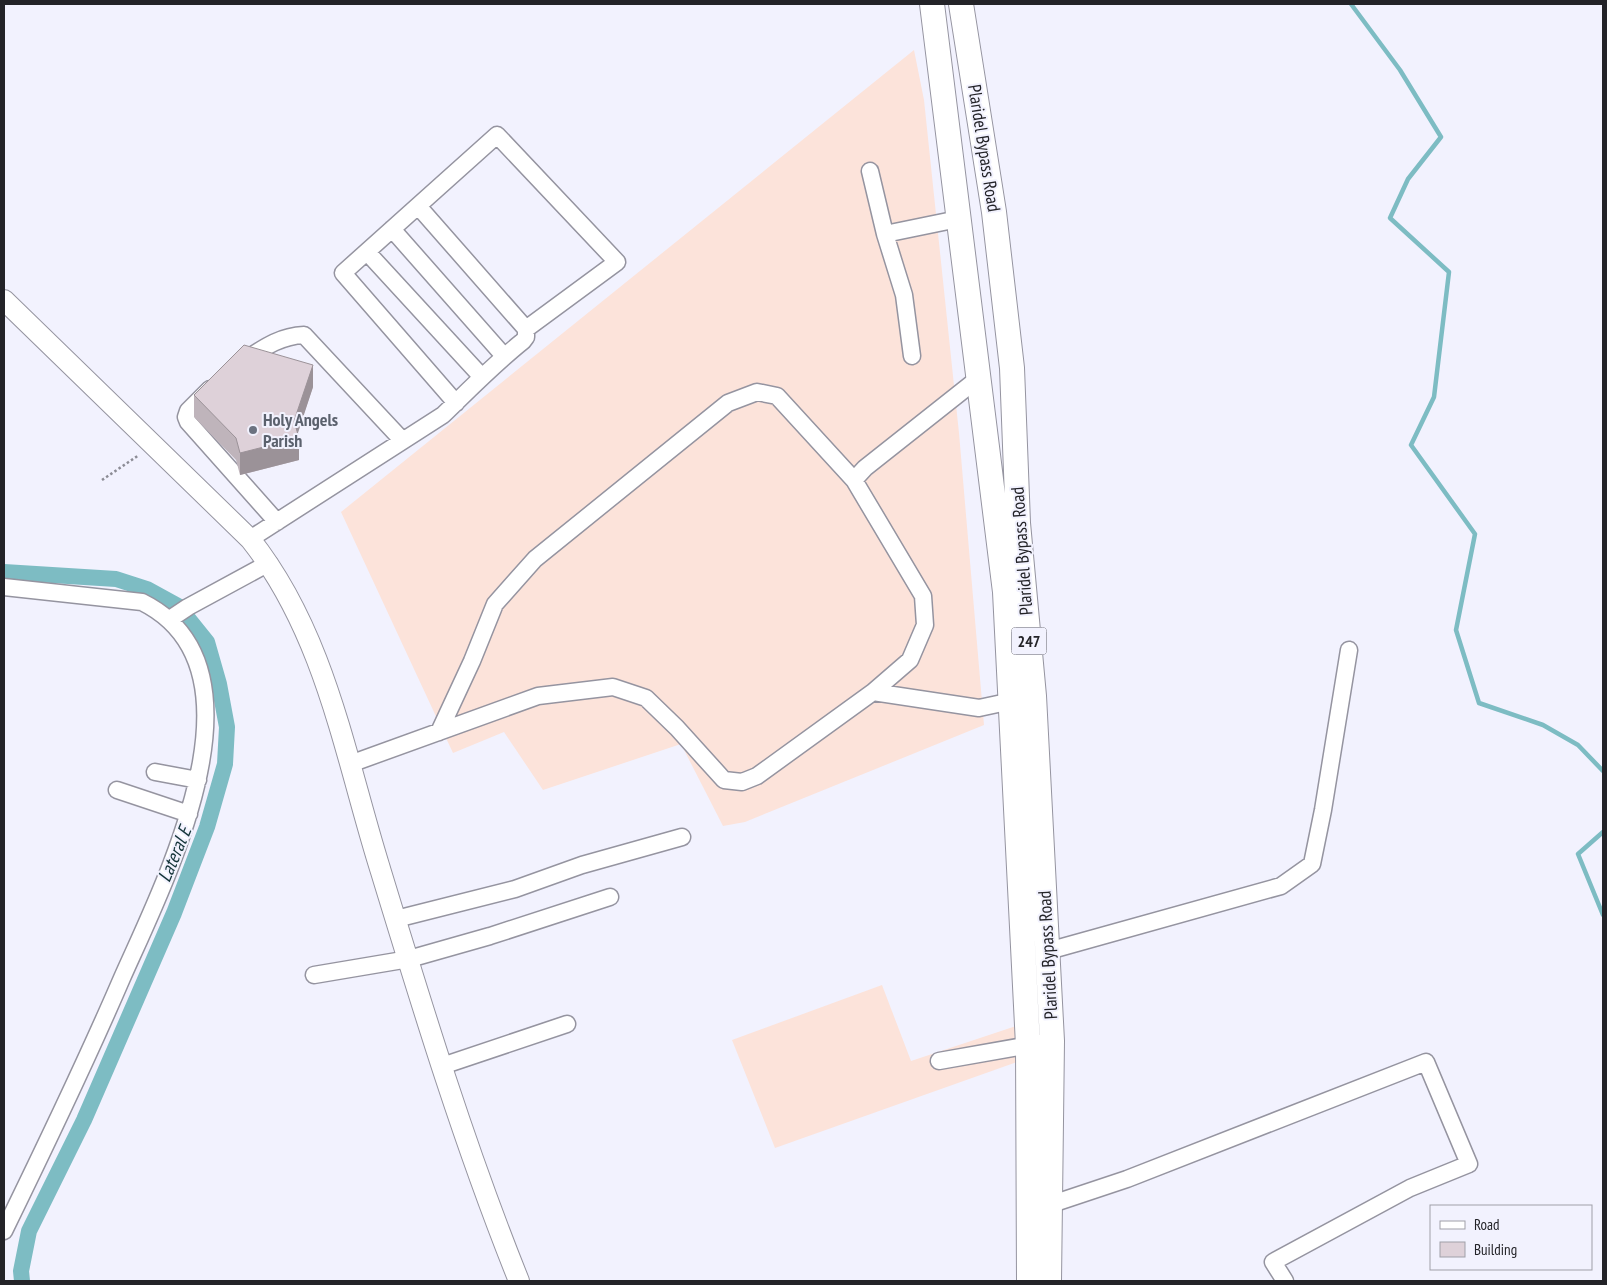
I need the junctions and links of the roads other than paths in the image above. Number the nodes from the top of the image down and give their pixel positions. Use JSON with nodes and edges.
{"nodes":[{"id":1,"x":932,"y":4,"type":"edge"},
{"id":2,"x":960,"y":4,"type":"edge"},
{"id":3,"x":870,"y":171,"type":"dead end"},
{"id":4,"x":418,"y":206,"type":"junction"},
{"id":5,"x":994,"y":212,"type":"junction"},
{"id":6,"x":958,"y":219,"type":"junction"},
{"id":7,"x":392,"y":229,"type":"junction"},
{"id":8,"x":885,"y":234,"type":"junction"},
{"id":9,"x":367,"y":252,"type":"junction"},
{"id":10,"x":4,"y":300,"type":"edge"},
{"id":11,"x":526,"y":329,"type":"junction"},
{"id":12,"x":504,"y":356,"type":"junction"},
{"id":13,"x":912,"y":356,"type":"dead end"},
{"id":14,"x":481,"y":376,"type":"junction"},
{"id":15,"x":980,"y":377,"type":"junction"},
{"id":16,"x":456,"y":403,"type":"junction"},
{"id":17,"x":402,"y":440,"type":"junction"},
{"id":18,"x":854,"y":480,"type":"junction"},
{"id":19,"x":276,"y":522,"type":"junction"},
{"id":20,"x":250,"y":539,"type":"junction"},
{"id":21,"x":269,"y":563,"type":"junction"},
{"id":22,"x":4,"y":587,"type":"edge"},
{"id":23,"x":178,"y":613,"type":"junction"},
{"id":24,"x":1349,"y":650,"type":"dead end"},
{"id":25,"x":873,"y":692,"type":"junction"},
{"id":26,"x":1034,"y":696,"type":"junction"},
{"id":27,"x":1012,"y":701,"type":"junction"},
{"id":28,"x":439,"y":732,"type":"junction"},
{"id":29,"x":350,"y":764,"type":"junction"},
{"id":30,"x":155,"y":772,"type":"dead end"},
{"id":31,"x":198,"y":780,"type":"junction"},
{"id":32,"x":118,"y":790,"type":"dead end"},
{"id":33,"x":189,"y":814,"type":"junction"},
{"id":34,"x":682,"y":837,"type":"dead end"},
{"id":35,"x":610,"y":897,"type":"dead end"},
{"id":36,"x":396,"y":919,"type":"junction"},
{"id":37,"x":1048,"y":951,"type":"junction"},
{"id":38,"x":409,"y":959,"type":"junction"},
{"id":39,"x":314,"y":975,"type":"dead end"},
{"id":40,"x":567,"y":1024,"type":"dead end"},
{"id":41,"x":1052,"y":1041,"type":"junction"},
{"id":42,"x":1028,"y":1045,"type":"junction"},
{"id":43,"x":939,"y":1061,"type":"dead end"},
{"id":44,"x":442,"y":1066,"type":"junction"},
{"id":45,"x":1049,"y":1205,"type":"junction"},
{"id":46,"x":4,"y":1232,"type":"edge"},
{"id":47,"x":519,"y":1281,"type":"edge"},
{"id":48,"x":1029,"y":1281,"type":"edge"},
{"id":49,"x":1049,"y":1281,"type":"edge"},
{"id":50,"x":1285,"y":1281,"type":"edge"}],
"edges":[{"from":1,"to":6,"type":"highway","name":"Plaridel Bypass Road","number":"247"},
{"from":2,"to":5,"type":"highway","name":"Plaridel Bypass Road","number":"247"},
{"from":3,"to":8,"type":"street"},
{"from":4,"to":7,"type":"street"},
{"from":4,"to":11,"type":"street"},
{"from":4,"to":11,"type":"street"},
{"from":5,"to":6,"type":"highway"},
{"from":5,"to":26,"type":"highway","name":"Plaridel Bypass Road","number":"247"},
{"from":6,"to":8,"type":"street"},
{"from":6,"to":15,"type":"highway","name":"Plaridel Bypass Road","number":"247"},
{"from":7,"to":9,"type":"street"},
{"from":7,"to":12,"type":"street"},
{"from":8,"to":13,"type":"street"},
{"from":9,"to":14,"type":"street"},
{"from":9,"to":16,"type":"street"},
{"from":10,"to":20,"type":"main road"},
{"from":11,"to":12,"type":"street"},
{"from":12,"to":14,"type":"street"},
{"from":14,"to":16,"type":"street"},
{"from":15,"to":18,"type":"street"},
{"from":15,"to":27,"type":"highway","name":"Plaridel Bypass Road","number":"247"},
{"from":16,"to":17,"type":"street"},
{"from":17,"to":19,"type":"street"},
{"from":17,"to":19,"type":"street"},
{"from":18,"to":25,"type":"street"},
{"from":18,"to":28,"type":"street"},
{"from":19,"to":20,"type":"street"},
{"from":20,"to":21,"type":"main road"},
{"from":21,"to":23,"type":"street"},
{"from":21,"to":29,"type":"main road"},
{"from":22,"to":23,"type":"street"},
{"from":23,"to":31,"type":"street"},
{"from":24,"to":37,"type":"street"},
{"from":25,"to":27,"type":"street"},
{"from":25,"to":28,"type":"street"},
{"from":26,"to":27,"type":"street"},
{"from":26,"to":37,"type":"highway","name":"Plaridel Bypass Road","number":"247"},
{"from":27,"to":42,"type":"highway","name":"Plaridel Bypass Road","number":"247"},
{"from":28,"to":29,"type":"street"},
{"from":29,"to":36,"type":"main road"},
{"from":30,"to":31,"type":"street"},
{"from":31,"to":33,"type":"street"},
{"from":32,"to":33,"type":"street"},
{"from":33,"to":46,"type":"street"},
{"from":34,"to":36,"type":"street"},
{"from":35,"to":38,"type":"street"},
{"from":36,"to":38,"type":"main road"},
{"from":37,"to":41,"type":"highway","name":"Plaridel Bypass Road","number":"247"},
{"from":38,"to":39,"type":"street"},
{"from":38,"to":44,"type":"main road"},
{"from":40,"to":44,"type":"street"},
{"from":41,"to":42,"type":"street"},
{"from":41,"to":45,"type":"highway","name":"Plaridel Bypass Road","number":"247"},
{"from":42,"to":43,"type":"street"},
{"from":42,"to":48,"type":"highway","name":"Plaridel Bypass Road","number":"247"},
{"from":44,"to":47,"type":"main road"},
{"from":45,"to":49,"type":"highway","name":"Plaridel Bypass Road","number":"247"},
{"from":45,"to":50,"type":"street"}]}
